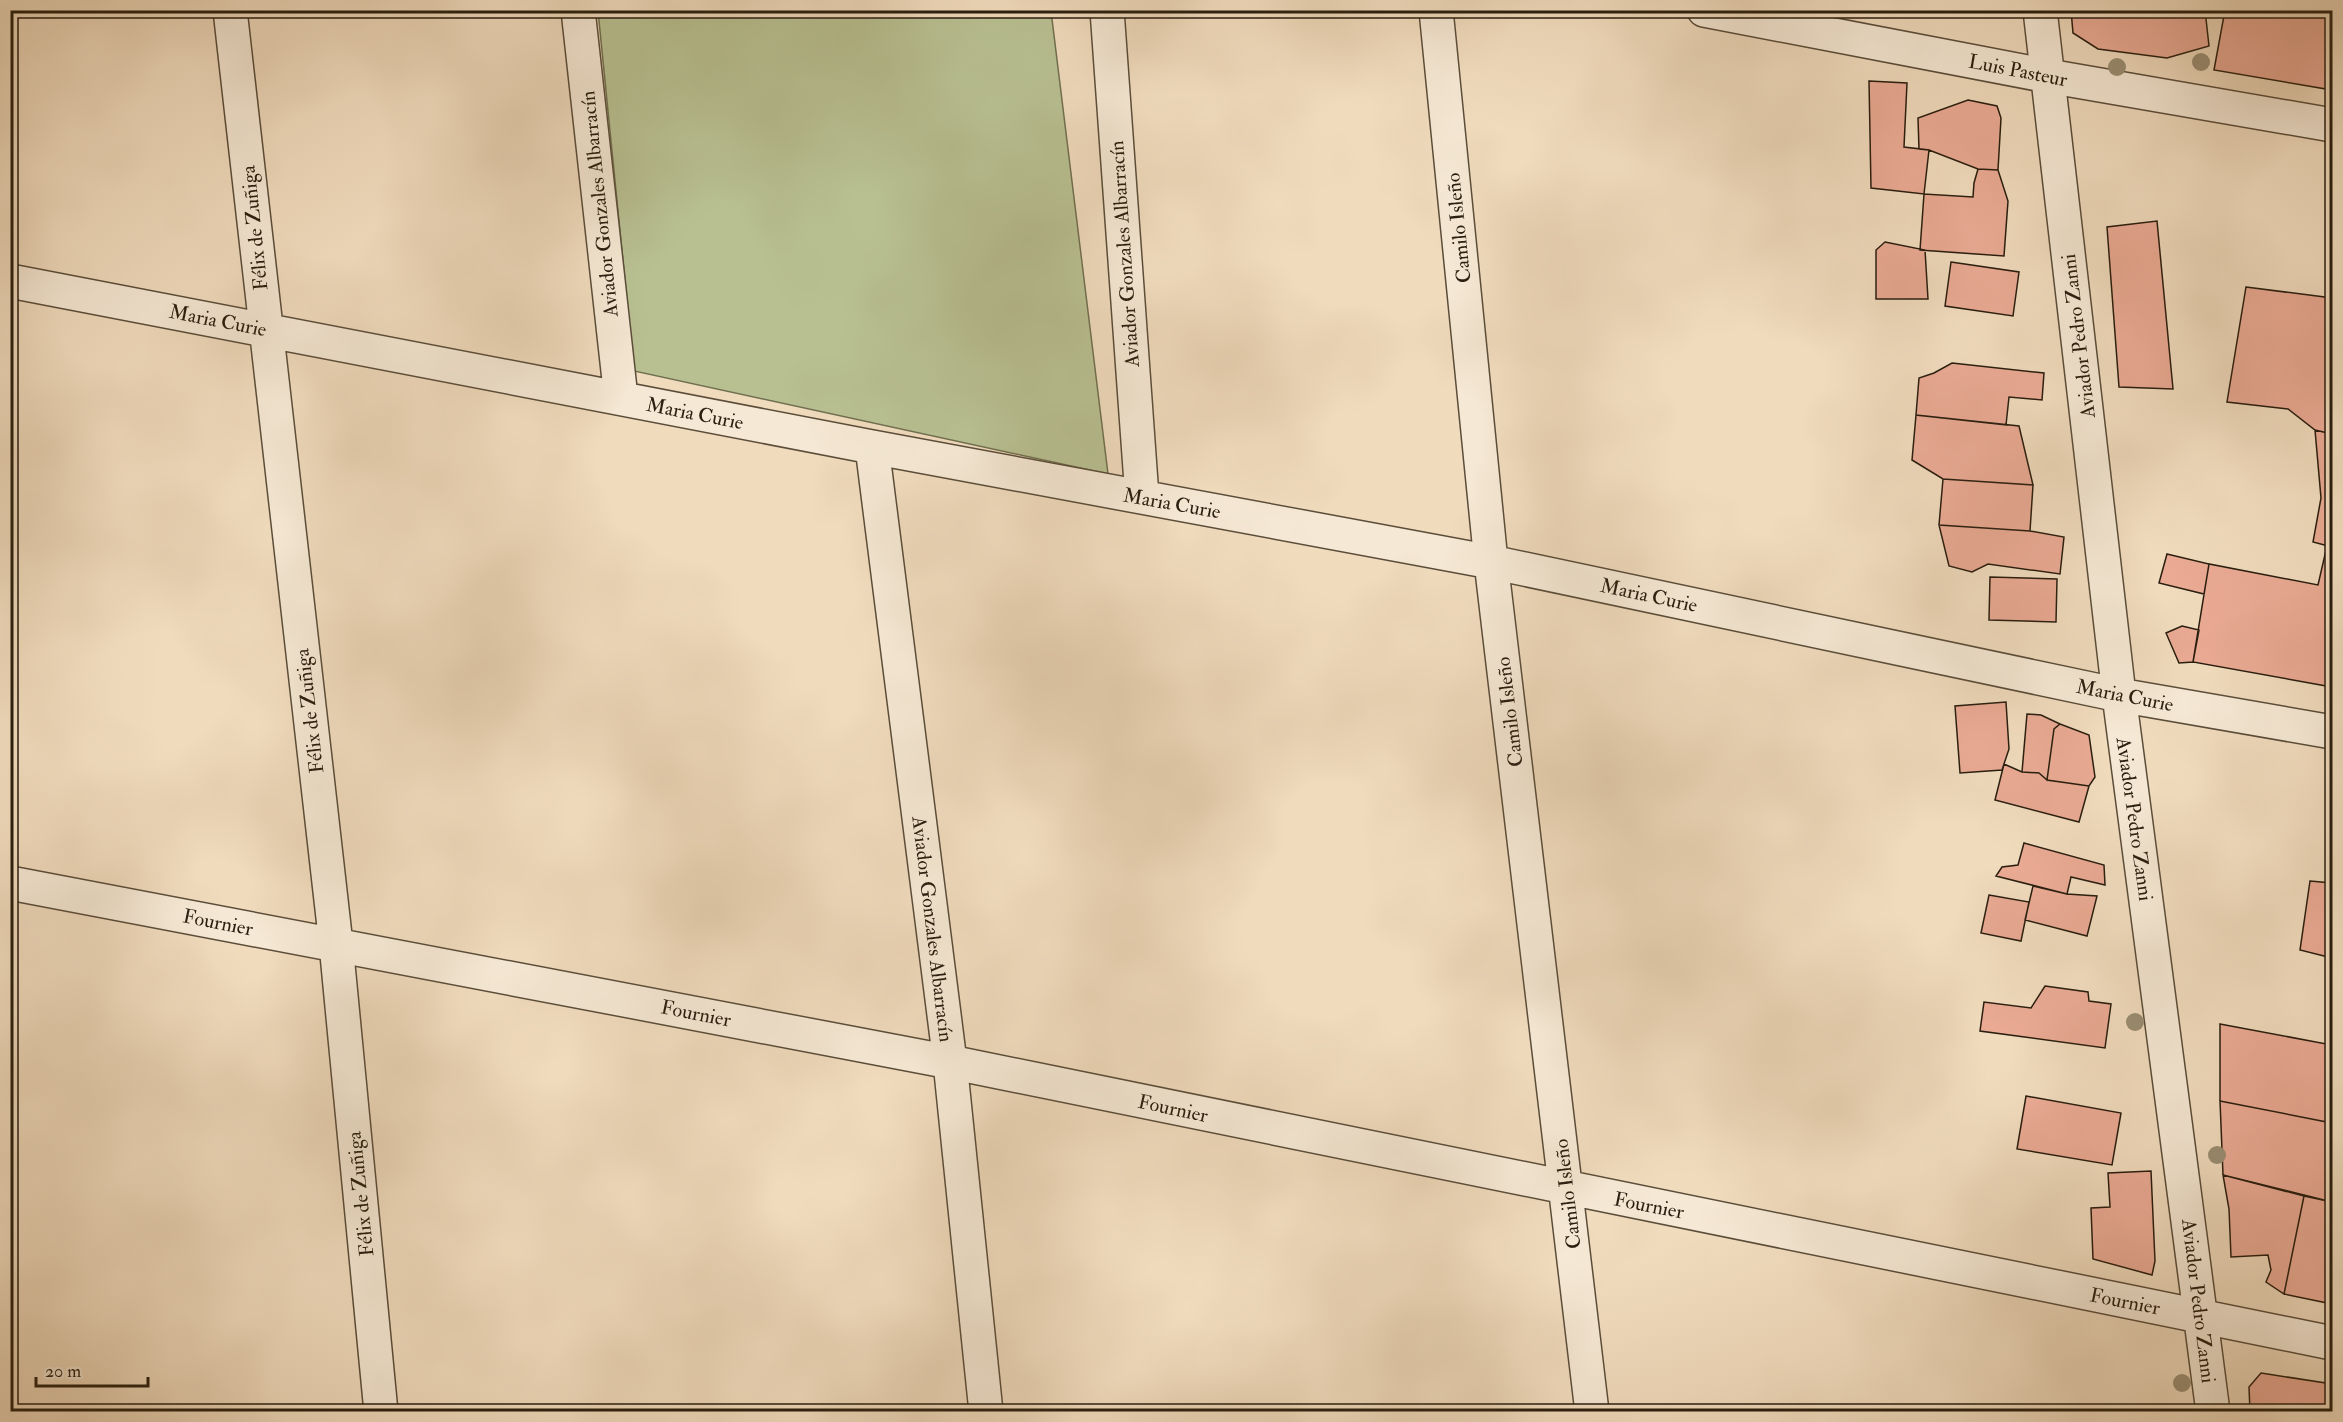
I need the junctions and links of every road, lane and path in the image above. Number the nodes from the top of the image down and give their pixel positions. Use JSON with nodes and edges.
{"nodes":[{"id":1,"x":230,"y":10,"type":"edge"},
{"id":2,"x":578,"y":10,"type":"edge"},
{"id":3,"x":1107,"y":10,"type":"edge"},
{"id":4,"x":1436,"y":10,"type":"edge"},
{"id":5,"x":1704,"y":10,"type":"edge"},
{"id":6,"x":2040,"y":10,"type":"edge"},
{"id":7,"x":2048,"y":76,"type":"junction"},
{"id":8,"x":2332,"y":125,"type":"edge"},
{"id":9,"x":10,"y":281,"type":"edge"},
{"id":10,"x":264,"y":329,"type":"junction"},
{"id":11,"x":621,"y":399,"type":"junction"},
{"id":12,"x":872,"y":447,"type":"junction"},
{"id":13,"x":1142,"y":497,"type":"junction"},
{"id":14,"x":1491,"y":562,"type":"junction"},
{"id":15,"x":2119,"y":695,"type":"junction"},
{"id":16,"x":2332,"y":732,"type":"edge"},
{"id":17,"x":10,"y":883,"type":"edge"},
{"id":18,"x":336,"y":944,"type":"junction"},
{"id":19,"x":950,"y":1062,"type":"junction"},
{"id":20,"x":1567,"y":1188,"type":"junction"},
{"id":21,"x":2202,"y":1317,"type":"junction"},
{"id":22,"x":2332,"y":1343,"type":"edge"},
{"id":23,"x":381,"y":1412,"type":"edge"},
{"id":24,"x":986,"y":1412,"type":"edge"},
{"id":25,"x":1592,"y":1412,"type":"edge"},
{"id":26,"x":2213,"y":1412,"type":"edge"}],
"edges":[{"from":1,"to":10,"type":"street","name":"Félix de Zuñiga"},
{"from":2,"to":11,"type":"street","name":"Aviador Gonzales Albarracín"},
{"from":3,"to":13,"type":"street","name":"Aviador Gonzales Albarracín"},
{"from":4,"to":14,"type":"street","name":"Camilo Isleño"},
{"from":5,"to":7,"type":"street","name":"Luis Pasteur"},
{"from":6,"to":7,"type":"street","name":"Aviador Pedro Zanni"},
{"from":7,"to":8,"type":"street","name":"Luis Pasteur"},
{"from":7,"to":15,"type":"street","name":"Aviador Pedro Zanni"},
{"from":9,"to":10,"type":"street","name":"Maria Curie"},
{"from":10,"to":11,"type":"street","name":"Maria Curie"},
{"from":10,"to":18,"type":"street","name":"Félix de Zuñiga"},
{"from":11,"to":12,"type":"street","name":"Maria Curie"},
{"from":12,"to":13,"type":"street","name":"Maria Curie"},
{"from":12,"to":19,"type":"street","name":"Aviador Gonzales Albarracín"},
{"from":13,"to":14,"type":"street","name":"Maria Curie"},
{"from":14,"to":15,"type":"street","name":"Maria Curie"},
{"from":14,"to":20,"type":"street","name":"Camilo Isleño"},
{"from":15,"to":16,"type":"street","name":"Maria Curie"},
{"from":15,"to":21,"type":"street","name":"Aviador Pedro Zanni"},
{"from":17,"to":18,"type":"street","name":"Fournier"},
{"from":18,"to":19,"type":"street","name":"Fournier"},
{"from":18,"to":23,"type":"street","name":"Félix de Zuñiga"},
{"from":19,"to":20,"type":"street","name":"Fournier"},
{"from":19,"to":24,"type":"street","name":"Aviador Gonzales Albarracín"},
{"from":20,"to":21,"type":"street","name":"Fournier"},
{"from":20,"to":25,"type":"street","name":"Camilo Isleño"},
{"from":21,"to":22,"type":"street","name":"Fournier"},
{"from":21,"to":26,"type":"street","name":"Aviador Pedro Zanni"}]}
